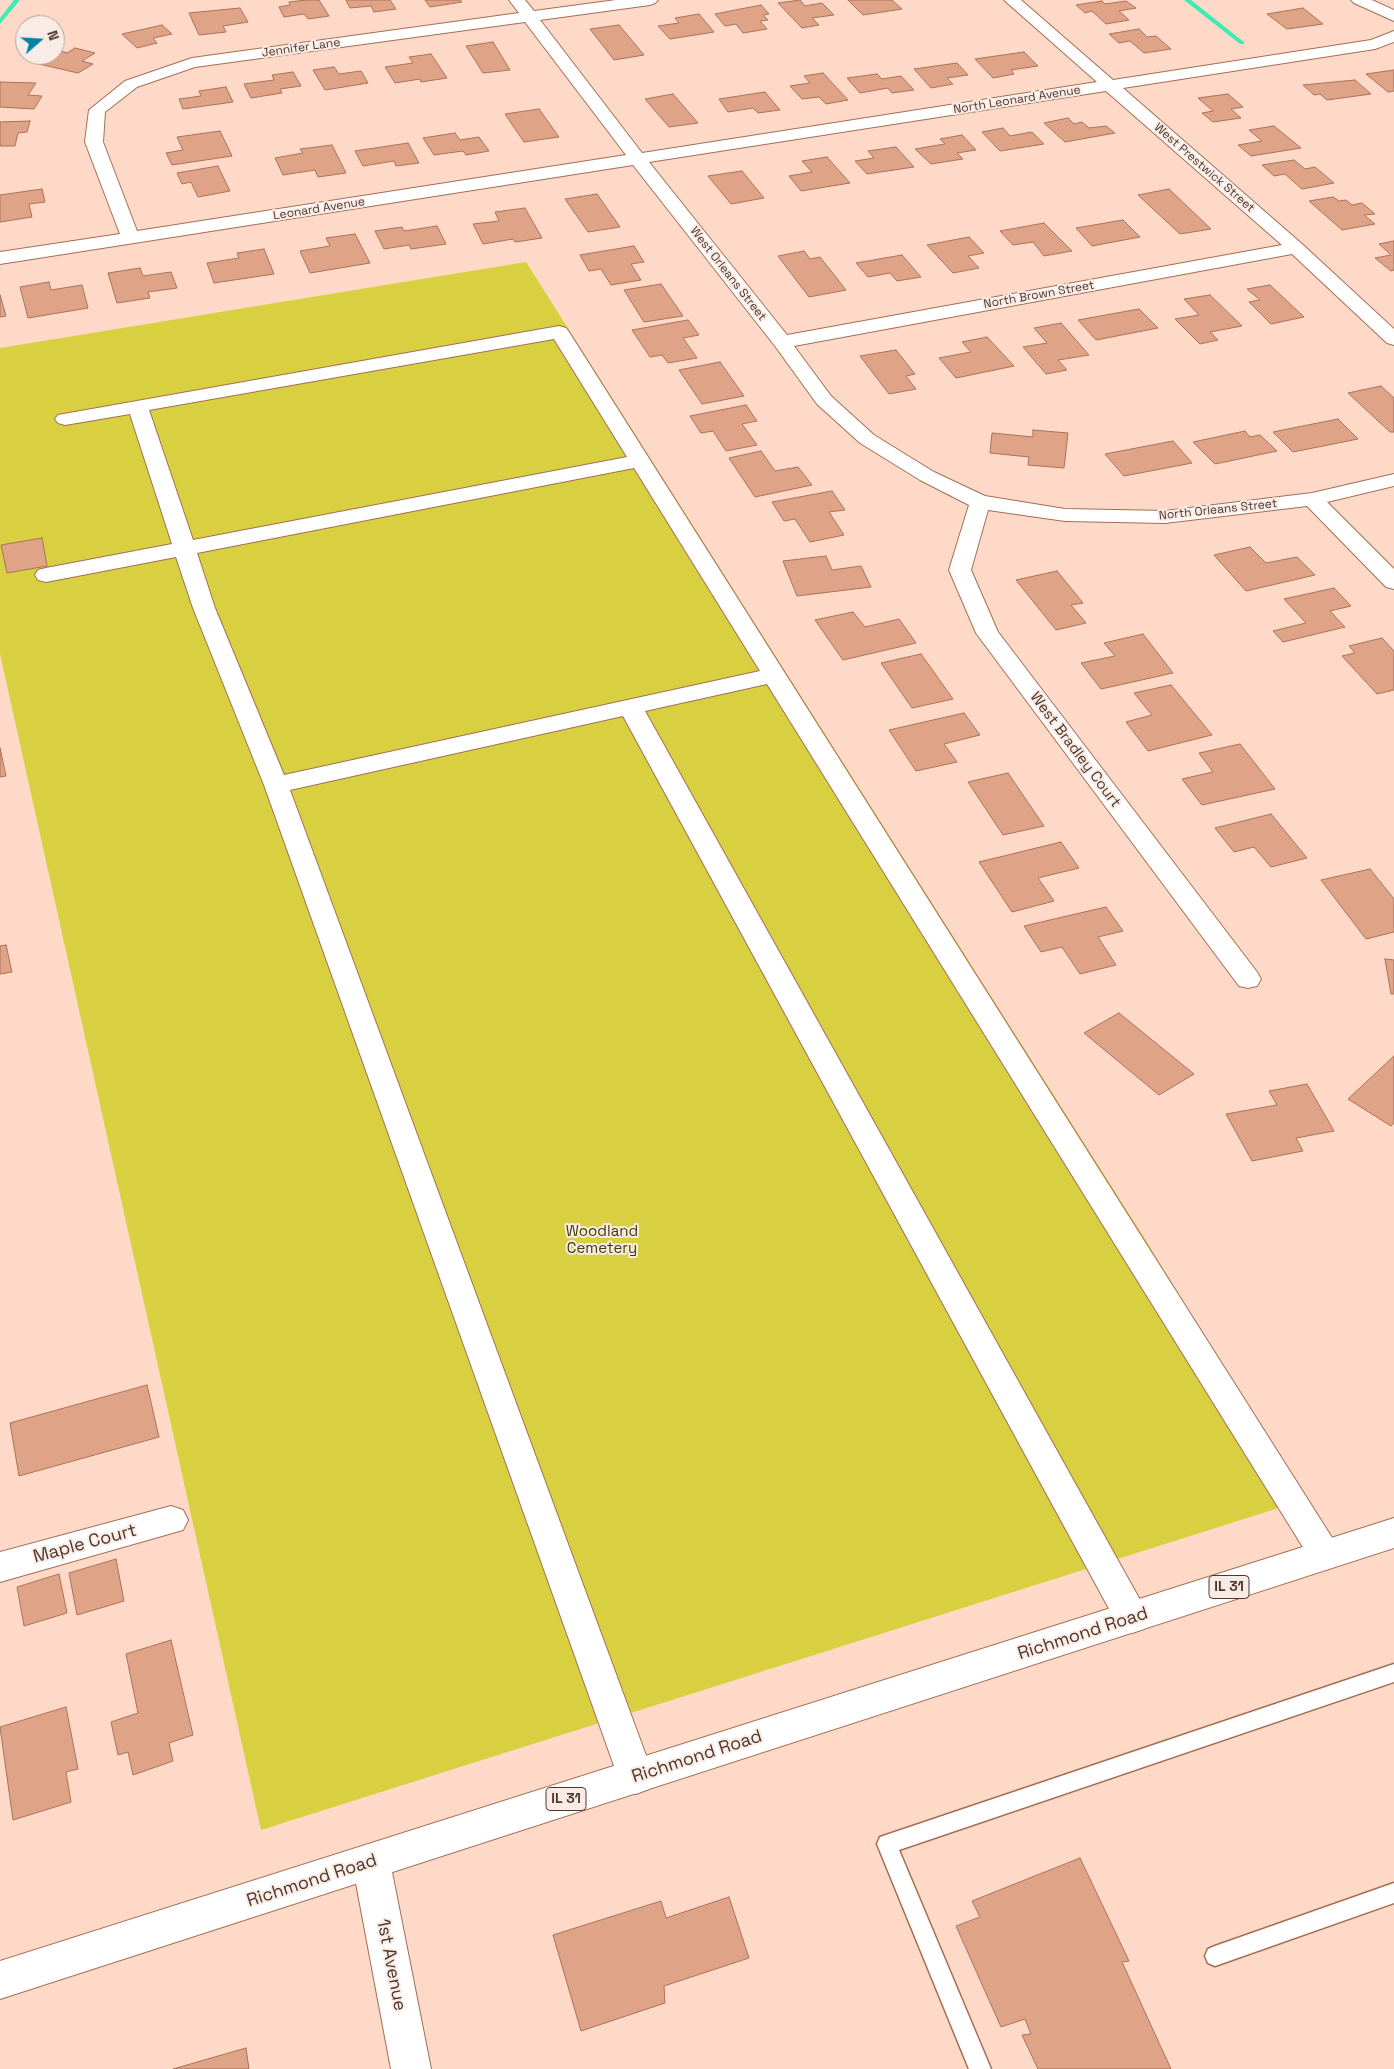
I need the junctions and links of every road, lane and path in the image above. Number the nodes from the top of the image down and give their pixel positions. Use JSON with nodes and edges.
{"nodes":[{"id":1,"x":517,"y":0,"type":"edge"},
{"id":2,"x":650,"y":0,"type":"edge"},
{"id":3,"x":1012,"y":0,"type":"edge"},
{"id":4,"x":1359,"y":0,"type":"edge"},
{"id":5,"x":1394,"y":16,"type":"edge"},
{"id":6,"x":531,"y":17,"type":"junction"},
{"id":7,"x":1394,"y":36,"type":"edge"},
{"id":8,"x":1109,"y":85,"type":"junction"},
{"id":9,"x":638,"y":160,"type":"junction"},
{"id":10,"x":131,"y":238,"type":"junction"},
{"id":11,"x":1296,"y":248,"type":"junction"},
{"id":12,"x":0,"y":258,"type":"edge"},
{"id":13,"x":1394,"y":339,"type":"edge"},
{"id":14,"x":782,"y":342,"type":"junction"},
{"id":15,"x":138,"y":406,"type":"junction"},
{"id":16,"x":65,"y":419,"type":"dead end"},
{"id":17,"x":640,"y":461,"type":"junction"},
{"id":18,"x":1394,"y":480,"type":"edge"},
{"id":19,"x":1312,"y":499,"type":"junction"},
{"id":20,"x":980,"y":502,"type":"junction"},
{"id":21,"x":184,"y":547,"type":"junction"},
{"id":22,"x":46,"y":574,"type":"dead end"},
{"id":23,"x":1394,"y":582,"type":"edge"},
{"id":24,"x":774,"y":675,"type":"junction"},
{"id":25,"x":631,"y":708,"type":"junction"},
{"id":26,"x":276,"y":786,"type":"junction"},
{"id":27,"x":1248,"y":979,"type":"dead end"},
{"id":28,"x":171,"y":1520,"type":"dead end"},
{"id":29,"x":1394,"y":1533,"type":"edge"},
{"id":30,"x":1326,"y":1555,"type":"junction"},
{"id":31,"x":0,"y":1567,"type":"edge"},
{"id":32,"x":1132,"y":1618,"type":"junction"},
{"id":33,"x":1394,"y":1674,"type":"edge"},
{"id":34,"x":636,"y":1777,"type":"junction"},
{"id":35,"x":371,"y":1862,"type":"junction"},
{"id":36,"x":1394,"y":1893,"type":"edge"},
{"id":37,"x":1215,"y":1956,"type":"dead end"},
{"id":38,"x":0,"y":1980,"type":"edge"},
{"id":39,"x":411,"y":2069,"type":"edge"},
{"id":40,"x":980,"y":2069,"type":"edge"}],
"edges":[{"from":1,"to":6,"type":"street","name":"West Orleans Street"},
{"from":2,"to":6,"type":"street","name":"Jennifer Lane"},
{"from":3,"to":8,"type":"street","name":"West Prestwick Street"},
{"from":4,"to":5,"type":"street"},
{"from":6,"to":9,"type":"street","name":"West Orleans Street"},
{"from":6,"to":10,"type":"street","name":"Jennifer Lane"},
{"from":7,"to":8,"type":"street","name":"North Leonard Avenue"},
{"from":8,"to":9,"type":"street","name":"North Leonard Avenue"},
{"from":8,"to":11,"type":"street","name":"West Prestwick Street"},
{"from":9,"to":10,"type":"street","name":"Leonard Avenue"},
{"from":9,"to":14,"type":"street","name":"West Orleans Street"},
{"from":10,"to":12,"type":"street","name":"Leonard Avenue"},
{"from":11,"to":13,"type":"street","name":"West Prestwick Street"},
{"from":11,"to":14,"type":"street","name":"North Brown Street"},
{"from":14,"to":20,"type":"street","name":"West Orleans Street"},
{"from":15,"to":16,"type":"street"},
{"from":15,"to":17,"type":"street"},
{"from":15,"to":21,"type":"street"},
{"from":17,"to":21,"type":"street"},
{"from":17,"to":24,"type":"street"},
{"from":18,"to":19,"type":"street","name":"North Orleans Street"},
{"from":19,"to":20,"type":"street","name":"North Orleans Street"},
{"from":19,"to":23,"type":"street"},
{"from":20,"to":27,"type":"street","name":"West Bradley Court"},
{"from":21,"to":22,"type":"street"},
{"from":21,"to":26,"type":"street"},
{"from":24,"to":25,"type":"street"},
{"from":24,"to":30,"type":"street"},
{"from":25,"to":26,"type":"street"},
{"from":25,"to":32,"type":"street"},
{"from":26,"to":34,"type":"street"},
{"from":28,"to":31,"type":"street","name":"Maple Court"},
{"from":29,"to":30,"type":"street","name":"Richmond Road","number":"IL 31"},
{"from":30,"to":32,"type":"street","name":"Richmond Road","number":"IL 31"},
{"from":32,"to":34,"type":"street","name":"Richmond Road","number":"IL 31"},
{"from":33,"to":40,"type":"lane"},
{"from":34,"to":35,"type":"street","name":"Richmond Road","number":"IL 31"},
{"from":35,"to":38,"type":"street","name":"Richmond Road","number":"IL 31"},
{"from":35,"to":39,"type":"street","name":"1st Avenue"},
{"from":36,"to":37,"type":"lane"}]}
